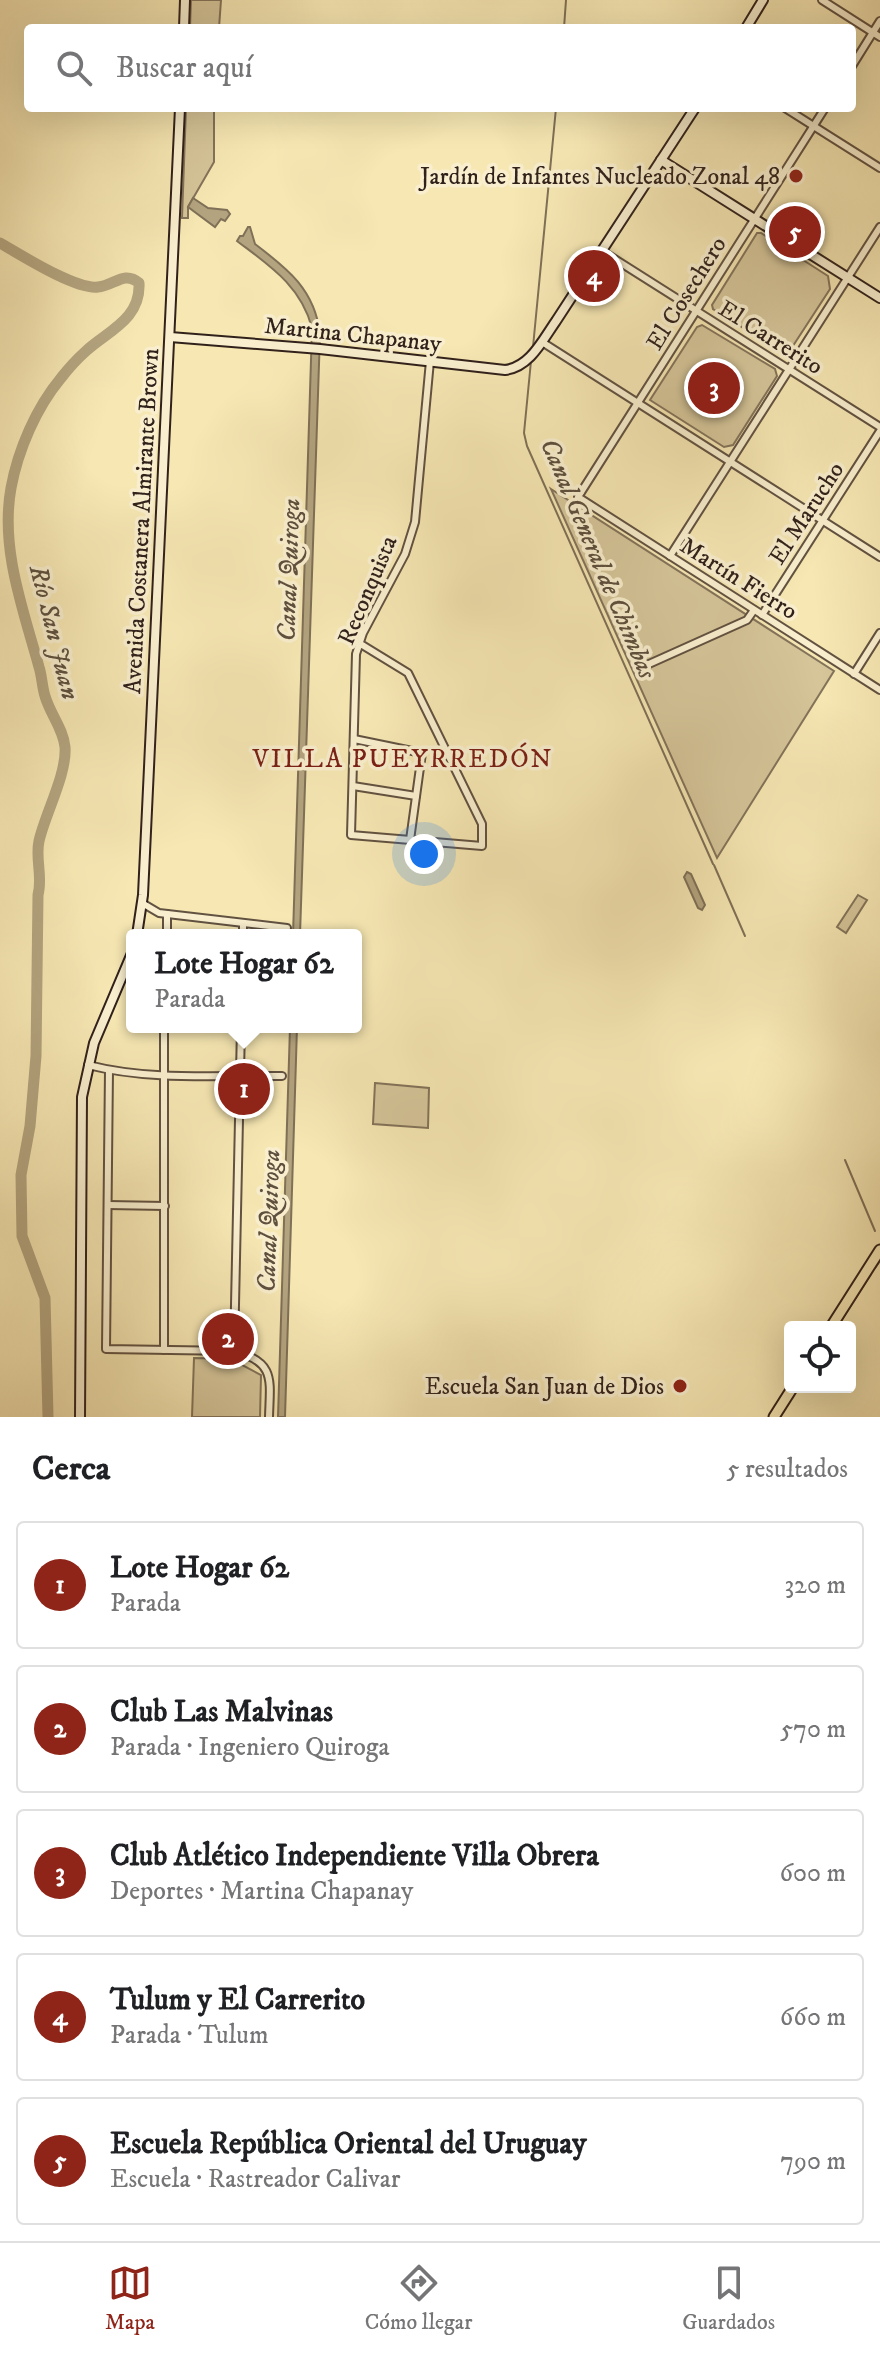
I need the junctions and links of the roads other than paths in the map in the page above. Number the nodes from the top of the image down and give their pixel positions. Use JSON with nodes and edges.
{"nodes":[{"id":1,"x":185,"y":0,"type":"edge"},
{"id":2,"x":763,"y":0,"type":"edge"},
{"id":3,"x":822,"y":0,"type":"edge"},
{"id":4,"x":880,"y":21,"type":"edge"},
{"id":5,"x":184,"y":24,"type":"edge"},
{"id":6,"x":748,"y":24,"type":"edge"},
{"id":7,"x":876,"y":35,"type":"edge"},
{"id":8,"x":856,"y":61,"type":"edge"},
{"id":9,"x":180,"y":112,"type":"edge"},
{"id":10,"x":692,"y":112,"type":"edge"},
{"id":11,"x":791,"y":112,"type":"edge"},
{"id":12,"x":822,"y":112,"type":"edge"},
{"id":13,"x":813,"y":126,"type":"junction"},
{"id":14,"x":661,"y":160,"type":"junction"},
{"id":15,"x":880,"y":168,"type":"edge"},
{"id":16,"x":755,"y":219,"type":"junction"},
{"id":17,"x":880,"y":227,"type":"edge"},
{"id":18,"x":602,"y":251,"type":"junction"},
{"id":19,"x":848,"y":278,"type":"junction"},
{"id":20,"x":880,"y":298,"type":"edge"},
{"id":21,"x":696,"y":311,"type":"junction"},
{"id":22,"x":170,"y":337,"type":"junction"},
{"id":23,"x":542,"y":342,"type":"junction"},
{"id":24,"x":430,"y":361,"type":"junction"},
{"id":25,"x":789,"y":369,"type":"junction"},
{"id":26,"x":638,"y":403,"type":"junction"},
{"id":27,"x":880,"y":429,"type":"edge"},
{"id":28,"x":730,"y":462,"type":"junction"},
{"id":29,"x":578,"y":497,"type":"joint"},
{"id":30,"x":823,"y":520,"type":"junction"},
{"id":31,"x":670,"y":556,"type":"junction"},
{"id":32,"x":880,"y":557,"type":"edge"},
{"id":33,"x":754,"y":610,"type":"junction"},
{"id":34,"x":762,"y":615,"type":"junction"},
{"id":35,"x":880,"y":633,"type":"edge"},
{"id":36,"x":359,"y":643,"type":"junction"},
{"id":37,"x":640,"y":668,"type":"dead end"},
{"id":38,"x":854,"y":674,"type":"junction"},
{"id":39,"x":880,"y":690,"type":"edge"},
{"id":40,"x":354,"y":739,"type":"junction"},
{"id":41,"x":353,"y":786,"type":"junction"},
{"id":42,"x":416,"y":796,"type":"junction"},
{"id":43,"x":410,"y":840,"type":"junction"},
{"id":44,"x":142,"y":903,"type":"junction"},
{"id":45,"x":167,"y":914,"type":"junction"},
{"id":46,"x":243,"y":923,"type":"junction"},
{"id":47,"x":287,"y":928,"type":"dead end"},
{"id":48,"x":138,"y":929,"type":"edge"},
{"id":49,"x":167,"y":929,"type":"edge"},
{"id":50,"x":243,"y":929,"type":"edge"},
{"id":51,"x":126,"y":967,"type":"edge"},
{"id":52,"x":164,"y":1033,"type":"edge"},
{"id":53,"x":241,"y":1033,"type":"edge"},
{"id":54,"x":88,"y":1065,"type":"junction"},
{"id":55,"x":109,"y":1070,"type":"junction"},
{"id":56,"x":162,"y":1075,"type":"junction"},
{"id":57,"x":240,"y":1075,"type":"junction"},
{"id":58,"x":282,"y":1076,"type":"dead end"},
{"id":59,"x":108,"y":1205,"type":"junction"},
{"id":60,"x":165,"y":1206,"type":"junction"},
{"id":61,"x":880,"y":1250,"type":"edge"},
{"id":62,"x":835,"y":1321,"type":"edge"},
{"id":63,"x":164,"y":1350,"type":"junction"},
{"id":64,"x":234,"y":1351,"type":"junction"},
{"id":65,"x":789,"y":1393,"type":"edge"},
{"id":66,"x":80,"y":1417,"type":"edge"},
{"id":67,"x":269,"y":1417,"type":"edge"},
{"id":68,"x":774,"y":1417,"type":"edge"}],
"edges":[{"from":1,"to":5,"type":"main road"},
{"from":2,"to":6,"type":"main road"},
{"from":3,"to":7,"type":"street"},
{"from":4,"to":7,"type":"street"},
{"from":7,"to":8,"type":"street"},
{"from":9,"to":22,"type":"main road","name":"Avenida Costanera Almirante Brown"},
{"from":10,"to":14,"type":"main road"},
{"from":11,"to":13,"type":"street"},
{"from":12,"to":13,"type":"street","name":"El Cosechero"},
{"from":13,"to":15,"type":"street"},
{"from":13,"to":16,"type":"street","name":"El Cosechero"},
{"from":14,"to":16,"type":"main road"},
{"from":14,"to":18,"type":"main road"},
{"from":16,"to":19,"type":"main road"},
{"from":16,"to":21,"type":"street","name":"El Cosechero"},
{"from":17,"to":19,"type":"street"},
{"from":18,"to":21,"type":"street","name":"El Carrerito"},
{"from":18,"to":23,"type":"main road"},
{"from":19,"to":20,"type":"main road"},
{"from":19,"to":25,"type":"street"},
{"from":21,"to":25,"type":"street","name":"El Carrerito"},
{"from":21,"to":26,"type":"street","name":"El Cosechero"},
{"from":22,"to":24,"type":"main road","name":"Martina Chapanay"},
{"from":22,"to":44,"type":"main road","name":"Avenida Costanera Almirante Brown"},
{"from":23,"to":24,"type":"main road","name":"Martina Chapanay"},
{"from":23,"to":26,"type":"street"},
{"from":24,"to":36,"type":"street","name":"Reconquista"},
{"from":25,"to":27,"type":"street","name":"El Carrerito"},
{"from":25,"to":28,"type":"street"},
{"from":26,"to":28,"type":"street"},
{"from":26,"to":29,"type":"street","name":"El Cosechero"},
{"from":27,"to":30,"type":"street","name":"El Marucho"},
{"from":28,"to":30,"type":"street"},
{"from":28,"to":31,"type":"street"},
{"from":29,"to":31,"type":"street","name":"Martín Fierro"},
{"from":30,"to":32,"type":"street"},
{"from":30,"to":34,"type":"street","name":"El Marucho"},
{"from":31,"to":33,"type":"street","name":"Martín Fierro"},
{"from":33,"to":34,"type":"street","name":"Martín Fierro"},
{"from":33,"to":37,"type":"street"},
{"from":34,"to":38,"type":"street","name":"Martín Fierro"},
{"from":35,"to":38,"type":"street"},
{"from":36,"to":40,"type":"street","name":"Reconquista"},
{"from":36,"to":43,"type":"street"},
{"from":38,"to":39,"type":"street","name":"Martín Fierro"},
{"from":40,"to":41,"type":"street","name":"Reconquista"},
{"from":40,"to":42,"type":"street"},
{"from":41,"to":42,"type":"street"},
{"from":41,"to":43,"type":"street","name":"Reconquista"},
{"from":42,"to":43,"type":"street"},
{"from":44,"to":45,"type":"street"},
{"from":44,"to":48,"type":"main road","name":"Avenida Costanera Almirante Brown"},
{"from":45,"to":46,"type":"street"},
{"from":45,"to":49,"type":"street"},
{"from":46,"to":47,"type":"street"},
{"from":46,"to":50,"type":"street"},
{"from":51,"to":54,"type":"main road"},
{"from":52,"to":56,"type":"street"},
{"from":53,"to":57,"type":"street"},
{"from":54,"to":55,"type":"street"},
{"from":54,"to":66,"type":"main road"},
{"from":55,"to":56,"type":"street"},
{"from":55,"to":59,"type":"street"},
{"from":56,"to":57,"type":"street"},
{"from":56,"to":60,"type":"street"},
{"from":57,"to":58,"type":"street"},
{"from":57,"to":64,"type":"street"},
{"from":59,"to":60,"type":"street"},
{"from":59,"to":63,"type":"street"},
{"from":60,"to":63,"type":"street"},
{"from":61,"to":62,"type":"main road"},
{"from":63,"to":64,"type":"street"},
{"from":64,"to":67,"type":"street"},
{"from":65,"to":68,"type":"main road"}]}
